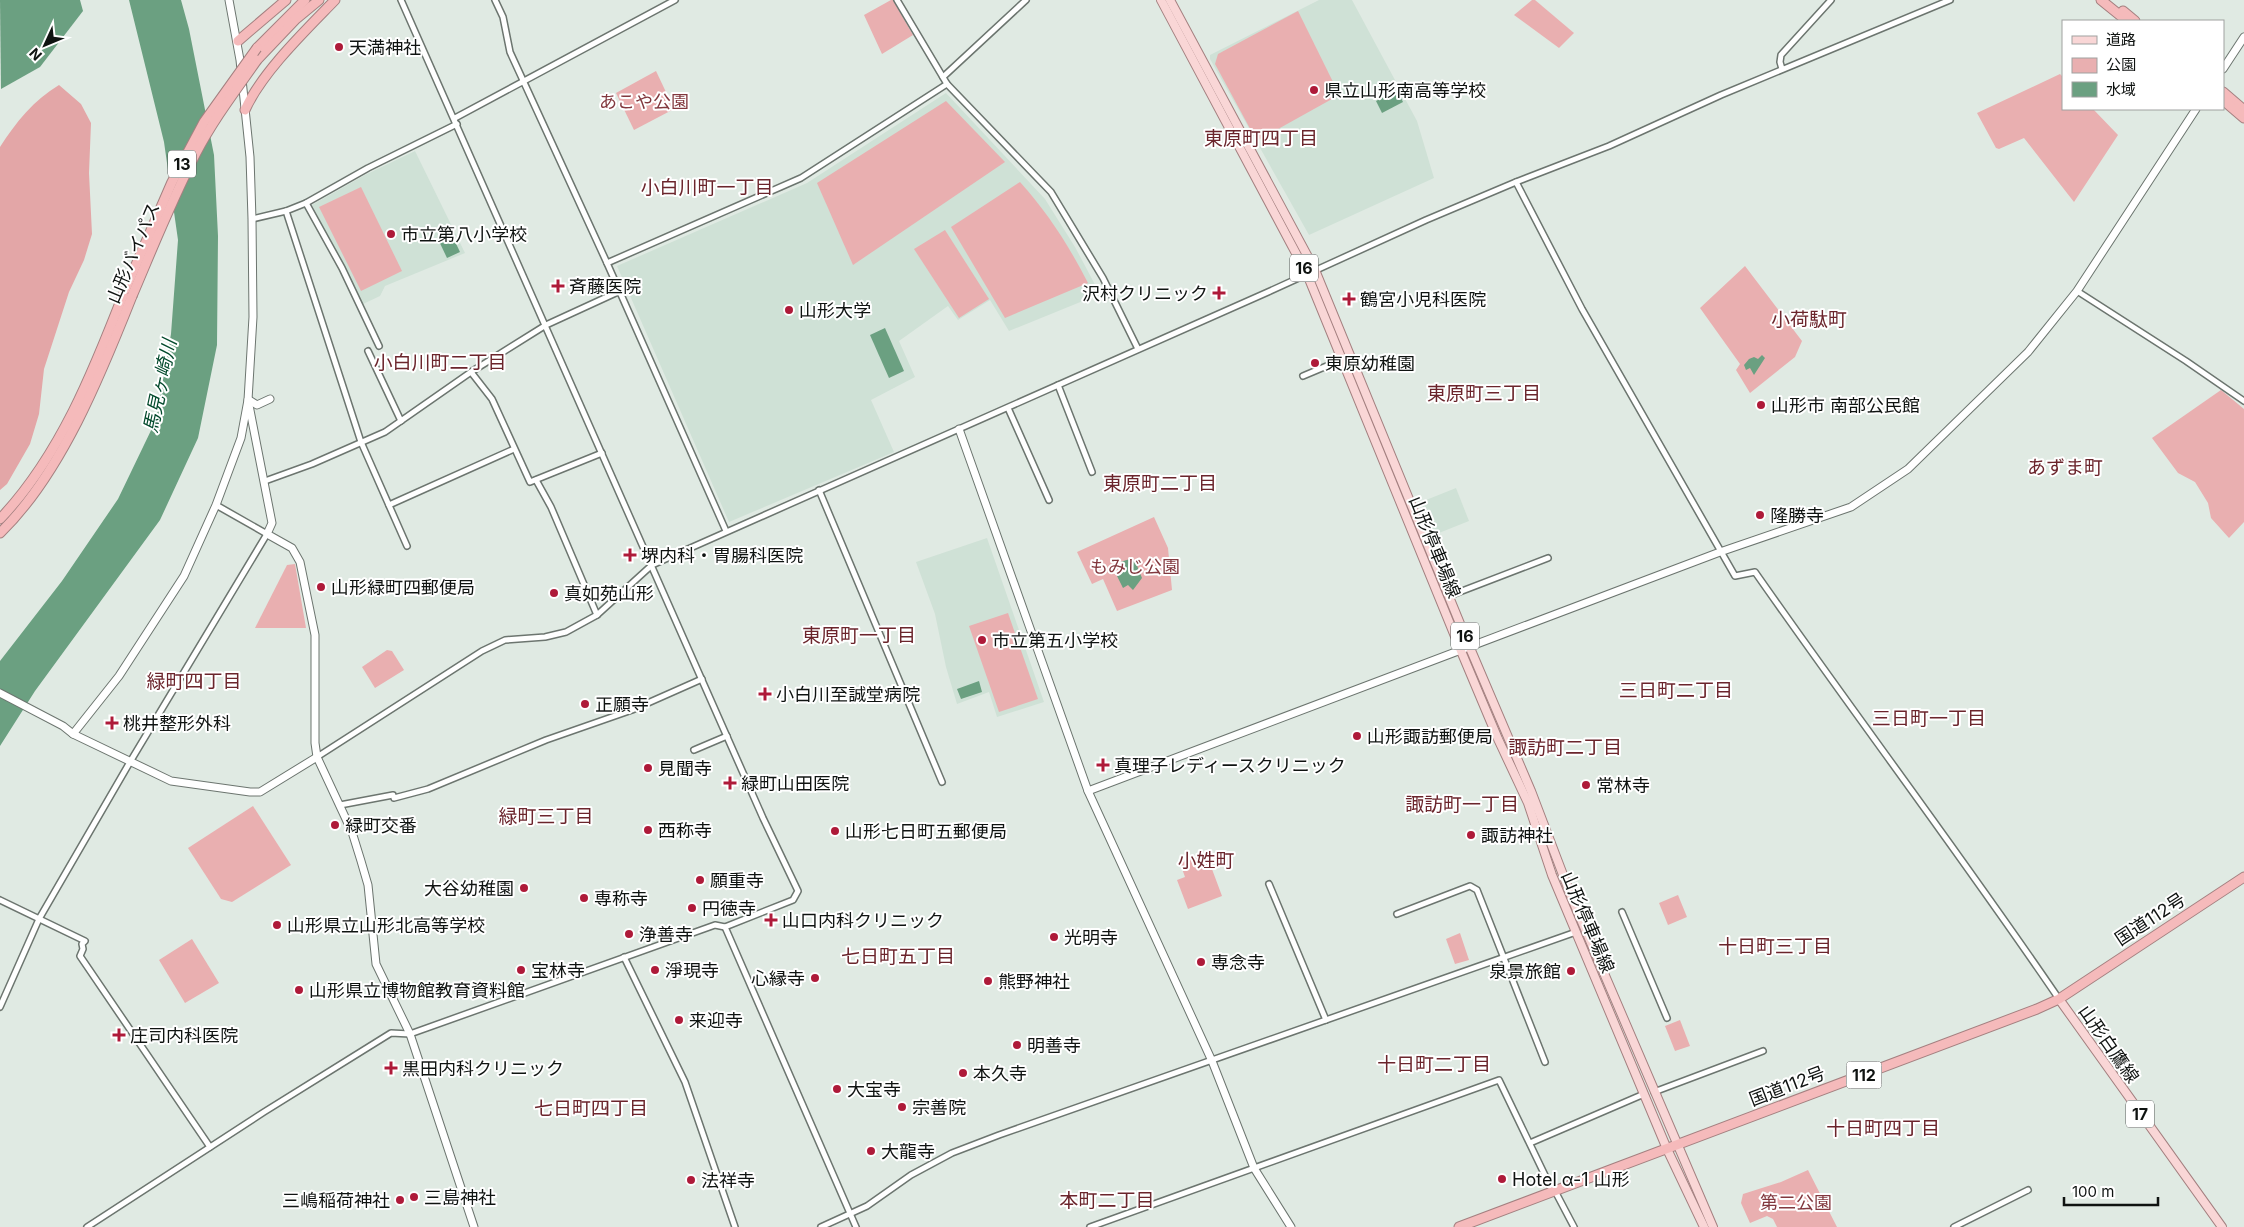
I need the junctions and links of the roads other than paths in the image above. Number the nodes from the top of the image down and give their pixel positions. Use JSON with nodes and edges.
{"nodes":[{"id":1,"x":230,"y":0,"type":"edge"},
{"id":2,"x":286,"y":0,"type":"edge"},
{"id":3,"x":305,"y":0,"type":"edge"},
{"id":4,"x":318,"y":0,"type":"edge"},
{"id":5,"x":335,"y":0,"type":"edge"},
{"id":6,"x":401,"y":0,"type":"edge"},
{"id":7,"x":495,"y":0,"type":"edge"},
{"id":8,"x":675,"y":0,"type":"edge"},
{"id":9,"x":897,"y":0,"type":"edge"},
{"id":10,"x":1026,"y":0,"type":"edge"},
{"id":11,"x":1161,"y":0,"type":"edge"},
{"id":12,"x":1170,"y":0,"type":"edge"},
{"id":13,"x":1831,"y":0,"type":"edge"},
{"id":14,"x":1950,"y":0,"type":"edge"},
{"id":15,"x":2101,"y":0,"type":"edge"},
{"id":16,"x":2110,"y":0,"type":"edge"},
{"id":17,"x":2126,"y":20,"type":"edge"},
{"id":18,"x":2134,"y":20,"type":"edge"},
{"id":19,"x":2244,"y":37,"type":"edge"},
{"id":20,"x":238,"y":41,"type":"junction"},
{"id":21,"x":2224,"y":67,"type":"edge"},
{"id":22,"x":1782,"y":69,"type":"junction"},
{"id":23,"x":943,"y":76,"type":"junction"},
{"id":24,"x":523,"y":80,"type":"junction"},
{"id":25,"x":947,"y":84,"type":"junction"},
{"id":26,"x":2224,"y":93,"type":"edge"},
{"id":27,"x":2224,"y":101,"type":"edge"},
{"id":28,"x":245,"y":110,"type":"junction"},
{"id":29,"x":2195,"y":110,"type":"edge"},
{"id":30,"x":2244,"y":110,"type":"edge"},
{"id":31,"x":454,"y":118,"type":"junction"},
{"id":32,"x":2244,"y":118,"type":"edge"},
{"id":33,"x":457,"y":124,"type":"junction"},
{"id":34,"x":1516,"y":182,"type":"junction"},
{"id":35,"x":306,"y":203,"type":"junction"},
{"id":36,"x":286,"y":211,"type":"junction"},
{"id":37,"x":252,"y":219,"type":"junction"},
{"id":38,"x":607,"y":263,"type":"junction"},
{"id":39,"x":1315,"y":270,"type":"junction"},
{"id":40,"x":1307,"y":274,"type":"junction"},
{"id":41,"x":620,"y":291,"type":"junction"},
{"id":42,"x":2077,"y":291,"type":"junction"},
{"id":43,"x":128,"y":293,"type":"junction"},
{"id":44,"x":546,"y":325,"type":"junction"},
{"id":45,"x":379,"y":346,"type":"dead end"},
{"id":46,"x":1138,"y":350,"type":"junction"},
{"id":47,"x":368,"y":351,"type":"dead end"},
{"id":48,"x":1341,"y":360,"type":"junction"},
{"id":49,"x":471,"y":372,"type":"junction"},
{"id":50,"x":1303,"y":376,"type":"dead end"},
{"id":51,"x":1058,"y":385,"type":"junction"},
{"id":52,"x":270,"y":399,"type":"dead end"},
{"id":53,"x":248,"y":400,"type":"junction"},
{"id":54,"x":2244,"y":402,"type":"edge"},
{"id":55,"x":1008,"y":408,"type":"junction"},
{"id":56,"x":401,"y":421,"type":"junction"},
{"id":57,"x":959,"y":429,"type":"junction"},
{"id":58,"x":241,"y":438,"type":"junction"},
{"id":59,"x":361,"y":442,"type":"junction"},
{"id":60,"x":257,"y":446,"type":"junction"},
{"id":61,"x":514,"y":449,"type":"junction"},
{"id":62,"x":602,"y":452,"type":"junction"},
{"id":63,"x":1092,"y":472,"type":"dead end"},
{"id":64,"x":536,"y":480,"type":"junction"},
{"id":65,"x":266,"y":481,"type":"junction"},
{"id":66,"x":819,"y":490,"type":"junction"},
{"id":67,"x":1049,"y":500,"type":"dead end"},
{"id":68,"x":216,"y":505,"type":"junction"},
{"id":69,"x":389,"y":505,"type":"junction"},
{"id":70,"x":0,"y":520,"type":"edge"},
{"id":71,"x":726,"y":531,"type":"junction"},
{"id":72,"x":0,"y":534,"type":"edge"},
{"id":73,"x":267,"y":534,"type":"junction"},
{"id":74,"x":407,"y":546,"type":"dead end"},
{"id":75,"x":1720,"y":552,"type":"junction"},
{"id":76,"x":1548,"y":558,"type":"dead end"},
{"id":77,"x":652,"y":565,"type":"junction"},
{"id":78,"x":1449,"y":596,"type":"junction"},
{"id":79,"x":597,"y":616,"type":"junction"},
{"id":80,"x":1470,"y":648,"type":"junction"},
{"id":81,"x":1461,"y":651,"type":"junction"},
{"id":82,"x":702,"y":679,"type":"junction"},
{"id":83,"x":0,"y":693,"type":"edge"},
{"id":84,"x":73,"y":734,"type":"junction"},
{"id":85,"x":727,"y":736,"type":"junction"},
{"id":86,"x":694,"y":750,"type":"dead end"},
{"id":87,"x":317,"y":756,"type":"junction"},
{"id":88,"x":130,"y":762,"type":"junction"},
{"id":89,"x":942,"y":782,"type":"dead end"},
{"id":90,"x":1088,"y":791,"type":"junction"},
{"id":91,"x":340,"y":805,"type":"junction"},
{"id":92,"x":2244,"y":877,"type":"edge"},
{"id":93,"x":1269,"y":884,"type":"dead end"},
{"id":94,"x":0,"y":900,"type":"edge"},
{"id":95,"x":1622,"y":912,"type":"dead end"},
{"id":96,"x":1397,"y":914,"type":"dead end"},
{"id":97,"x":40,"y":919,"type":"junction"},
{"id":98,"x":725,"y":927,"type":"junction"},
{"id":99,"x":1576,"y":932,"type":"junction"},
{"id":100,"x":624,"y":957,"type":"junction"},
{"id":101,"x":1504,"y":957,"type":"junction"},
{"id":102,"x":2059,"y":999,"type":"junction"},
{"id":103,"x":0,"y":1007,"type":"edge"},
{"id":104,"x":1667,"y":1018,"type":"dead end"},
{"id":105,"x":1326,"y":1020,"type":"junction"},
{"id":106,"x":410,"y":1034,"type":"junction"},
{"id":107,"x":1763,"y":1051,"type":"dead end"},
{"id":108,"x":1212,"y":1061,"type":"junction"},
{"id":109,"x":1545,"y":1062,"type":"dead end"},
{"id":110,"x":1654,"y":1092,"type":"junction"},
{"id":111,"x":1644,"y":1094,"type":"junction"},
{"id":112,"x":1530,"y":1143,"type":"junction"},
{"id":113,"x":1678,"y":1145,"type":"junction"},
{"id":114,"x":210,"y":1147,"type":"junction"},
{"id":115,"x":1668,"y":1149,"type":"junction"},
{"id":116,"x":1254,"y":1168,"type":"junction"},
{"id":117,"x":2028,"y":1190,"type":"dead end"},
{"id":118,"x":1554,"y":1192,"type":"junction"},
{"id":119,"x":851,"y":1215,"type":"junction"},
{"id":120,"x":87,"y":1227,"type":"edge"},
{"id":121,"x":474,"y":1227,"type":"edge"},
{"id":122,"x":735,"y":1227,"type":"edge"},
{"id":123,"x":821,"y":1227,"type":"edge"},
{"id":124,"x":856,"y":1227,"type":"edge"},
{"id":125,"x":1090,"y":1227,"type":"edge"},
{"id":126,"x":1290,"y":1227,"type":"edge"},
{"id":127,"x":1459,"y":1227,"type":"edge"},
{"id":128,"x":1574,"y":1227,"type":"edge"},
{"id":129,"x":1704,"y":1227,"type":"edge"},
{"id":130,"x":1713,"y":1227,"type":"edge"},
{"id":131,"x":1954,"y":1227,"type":"edge"},
{"id":132,"x":2222,"y":1227,"type":"edge"}],
"edges":[{"from":1,"to":20,"type":"street"},
{"from":2,"to":20,"type":"highway"},
{"from":3,"to":43,"type":"highway","name":"山形バイパス","number":"13","bridge":true},
{"from":4,"to":43,"type":"highway","name":"山形バイパス","number":"13","bridge":true},
{"from":5,"to":28,"type":"highway"},
{"from":6,"to":31,"type":"street"},
{"from":7,"to":24,"type":"street"},
{"from":8,"to":24,"type":"street"},
{"from":9,"to":23,"type":"street"},
{"from":10,"to":23,"type":"street"},
{"from":11,"to":40,"type":"main road","name":"山形停車場線","number":"16"},
{"from":12,"to":39,"type":"main road","name":"山形停車場線","number":"16"},
{"from":13,"to":22,"type":"street"},
{"from":14,"to":22,"type":"street"},
{"from":15,"to":17,"type":"highway"},
{"from":16,"to":18,"type":"highway"},
{"from":19,"to":21,"type":"street"},
{"from":20,"to":28,"type":"street"},
{"from":22,"to":34,"type":"street"},
{"from":23,"to":25,"type":"street"},
{"from":24,"to":31,"type":"street"},
{"from":24,"to":38,"type":"street"},
{"from":25,"to":38,"type":"street"},
{"from":25,"to":46,"type":"street"},
{"from":26,"to":30,"type":"highway"},
{"from":27,"to":32,"type":"highway"},
{"from":28,"to":37,"type":"street"},
{"from":29,"to":42,"type":"street"},
{"from":31,"to":33,"type":"street"},
{"from":33,"to":35,"type":"street"},
{"from":33,"to":44,"type":"street"},
{"from":34,"to":39,"type":"street"},
{"from":34,"to":75,"type":"street"},
{"from":35,"to":36,"type":"street"},
{"from":35,"to":45,"type":"street"},
{"from":36,"to":37,"type":"street"},
{"from":36,"to":59,"type":"street"},
{"from":37,"to":53,"type":"street"},
{"from":38,"to":41,"type":"street"},
{"from":39,"to":40,"type":"street"},
{"from":39,"to":78,"type":"main road","name":"山形停車場線","number":"16"},
{"from":40,"to":46,"type":"street"},
{"from":40,"to":48,"type":"main road","name":"山形停車場線","number":"16"},
{"from":41,"to":44,"type":"street"},
{"from":41,"to":71,"type":"street"},
{"from":42,"to":54,"type":"street"},
{"from":42,"to":75,"type":"street"},
{"from":43,"to":70,"type":"highway","name":"山形バイパス","number":"13"},
{"from":43,"to":72,"type":"highway","name":"山形バイパス","number":"13"},
{"from":44,"to":49,"type":"street"},
{"from":44,"to":62,"type":"street"},
{"from":46,"to":51,"type":"street"},
{"from":47,"to":56,"type":"street"},
{"from":48,"to":50,"type":"street"},
{"from":48,"to":81,"type":"main road","name":"山形停車場線","number":"16"},
{"from":49,"to":56,"type":"street"},
{"from":49,"to":61,"type":"street"},
{"from":51,"to":55,"type":"street"},
{"from":51,"to":63,"type":"street"},
{"from":52,"to":53,"type":"street"},
{"from":53,"to":58,"type":"street"},
{"from":53,"to":60,"type":"street"},
{"from":55,"to":57,"type":"street"},
{"from":55,"to":67,"type":"street"},
{"from":56,"to":59,"type":"street"},
{"from":57,"to":66,"type":"street"},
{"from":57,"to":90,"type":"street"},
{"from":58,"to":60,"type":"street"},
{"from":58,"to":68,"type":"street"},
{"from":59,"to":65,"type":"street"},
{"from":59,"to":69,"type":"street"},
{"from":60,"to":65,"type":"street"},
{"from":61,"to":64,"type":"street"},
{"from":61,"to":69,"type":"street"},
{"from":62,"to":64,"type":"street"},
{"from":62,"to":77,"type":"street"},
{"from":64,"to":79,"type":"street"},
{"from":65,"to":73,"type":"street"},
{"from":66,"to":71,"type":"street"},
{"from":66,"to":89,"type":"street"},
{"from":68,"to":73,"type":"street"},
{"from":68,"to":84,"type":"street"},
{"from":69,"to":74,"type":"street"},
{"from":71,"to":77,"type":"street"},
{"from":73,"to":87,"type":"street"},
{"from":73,"to":88,"type":"street"},
{"from":75,"to":80,"type":"street"},
{"from":75,"to":102,"type":"street"},
{"from":76,"to":78,"type":"street"},
{"from":77,"to":79,"type":"street"},
{"from":77,"to":82,"type":"street"},
{"from":78,"to":80,"type":"main road","name":"山形停車場線","number":"16"},
{"from":79,"to":87,"type":"street"},
{"from":80,"to":81,"type":"street"},
{"from":80,"to":110,"type":"main road","name":"山形停車場線","number":"16"},
{"from":81,"to":90,"type":"street"},
{"from":81,"to":99,"type":"main road","name":"山形停車場線","number":"16"},
{"from":82,"to":85,"type":"street"},
{"from":82,"to":91,"type":"street"},
{"from":83,"to":84,"type":"street"},
{"from":84,"to":88,"type":"street"},
{"from":85,"to":86,"type":"street"},
{"from":85,"to":98,"type":"street"},
{"from":87,"to":88,"type":"street"},
{"from":87,"to":91,"type":"street"},
{"from":88,"to":97,"type":"street"},
{"from":90,"to":108,"type":"street"},
{"from":91,"to":106,"type":"street"},
{"from":92,"to":102,"type":"highway","name":"国道112号","number":"112"},
{"from":93,"to":105,"type":"street"},
{"from":94,"to":97,"type":"street"},
{"from":95,"to":104,"type":"street"},
{"from":96,"to":101,"type":"street"},
{"from":97,"to":103,"type":"street"},
{"from":97,"to":114,"type":"street"},
{"from":98,"to":100,"type":"street"},
{"from":98,"to":119,"type":"street"},
{"from":99,"to":101,"type":"street"},
{"from":99,"to":111,"type":"main road","name":"山形停車場線","number":"16"},
{"from":100,"to":106,"type":"street"},
{"from":100,"to":122,"type":"street"},
{"from":101,"to":105,"type":"street"},
{"from":101,"to":109,"type":"street"},
{"from":102,"to":113,"type":"highway","name":"国道112号","number":"112"},
{"from":102,"to":132,"type":"main road","name":"山形白鷹線","number":"17"},
{"from":105,"to":108,"type":"street"},
{"from":106,"to":114,"type":"street"},
{"from":106,"to":121,"type":"street"},
{"from":107,"to":110,"type":"street"},
{"from":108,"to":116,"type":"street"},
{"from":108,"to":119,"type":"street"},
{"from":110,"to":113,"type":"main road","name":"山形停車場線","number":"16"},
{"from":111,"to":112,"type":"street"},
{"from":111,"to":115,"type":"main road","name":"山形停車場線","number":"16"},
{"from":112,"to":116,"type":"street"},
{"from":112,"to":118,"type":"street"},
{"from":113,"to":115,"type":"highway","name":"国道112号","number":"112"},
{"from":113,"to":130,"type":"main road","name":"山形停車場線","number":"16"},
{"from":114,"to":120,"type":"street"},
{"from":115,"to":118,"type":"highway","name":"国道112号","number":"112"},
{"from":115,"to":129,"type":"main road","name":"山形停車場線","number":"16"},
{"from":116,"to":125,"type":"street"},
{"from":116,"to":126,"type":"street"},
{"from":117,"to":131,"type":"street"},
{"from":118,"to":127,"type":"highway","name":"国道112号","number":"112"},
{"from":118,"to":128,"type":"street"},
{"from":119,"to":123,"type":"street"},
{"from":119,"to":124,"type":"street"}]}
